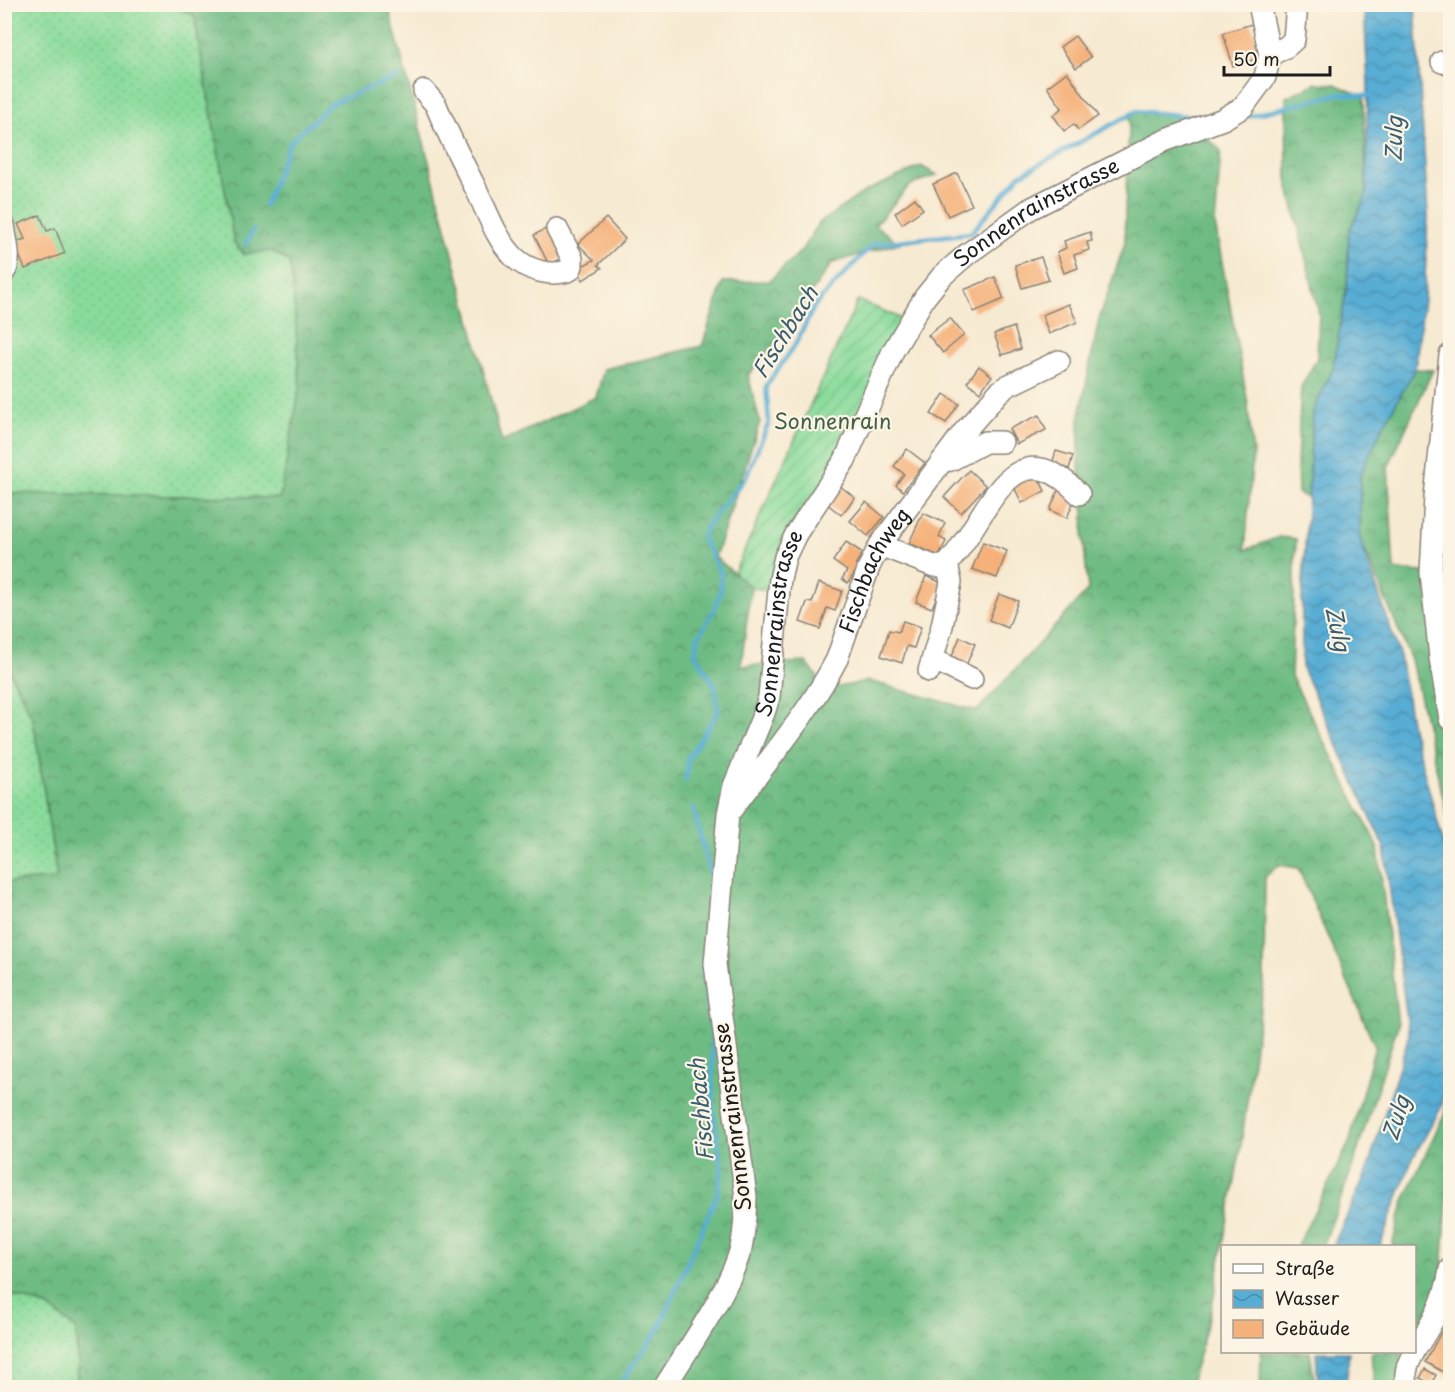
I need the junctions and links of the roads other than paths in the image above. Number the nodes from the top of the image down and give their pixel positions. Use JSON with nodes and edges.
{"nodes":[{"id":1,"x":1259,"y":4,"type":"edge"},
{"id":2,"x":1297,"y":4,"type":"edge"},
{"id":3,"x":1270,"y":55,"type":"junction"},
{"id":4,"x":424,"y":91,"type":"dead end"},
{"id":5,"x":4,"y":225,"type":"edge"},
{"id":6,"x":557,"y":229,"type":"dead end"},
{"id":7,"x":4,"y":272,"type":"edge"},
{"id":8,"x":1450,"y":356,"type":"edge"},
{"id":9,"x":1059,"y":361,"type":"dead end"},
{"id":10,"x":1002,"y":442,"type":"dead end"},
{"id":11,"x":942,"y":461,"type":"junction"},
{"id":12,"x":1079,"y":494,"type":"dead end"},
{"id":13,"x":880,"y":545,"type":"junction"},
{"id":14,"x":947,"y":564,"type":"junction"},
{"id":15,"x":972,"y":679,"type":"dead end"},
{"id":16,"x":1450,"y":720,"type":"edge"},
{"id":17,"x":728,"y":814,"type":"junction"},
{"id":18,"x":1450,"y":1269,"type":"edge"},
{"id":19,"x":1416,"y":1348,"type":"edge"},
{"id":20,"x":1413,"y":1353,"type":"edge"},
{"id":21,"x":664,"y":1388,"type":"edge"},
{"id":22,"x":1409,"y":1388,"type":"edge"}],
"edges":[{"from":1,"to":3,"type":"street"},
{"from":2,"to":3,"type":"street"},
{"from":3,"to":17,"type":"street","name":"Sonnenrainstrasse"},
{"from":4,"to":6,"type":"street"},
{"from":5,"to":7,"type":"street"},
{"from":8,"to":16,"type":"street"},
{"from":9,"to":11,"type":"street","name":"Fischbachweg"},
{"from":10,"to":11,"type":"street"},
{"from":11,"to":13,"type":"street","name":"Fischbachweg"},
{"from":12,"to":14,"type":"street"},
{"from":13,"to":14,"type":"street"},
{"from":13,"to":17,"type":"street","name":"Fischbachweg"},
{"from":14,"to":15,"type":"street"},
{"from":17,"to":21,"type":"street","name":"Sonnenrainstrasse"},
{"from":18,"to":19,"type":"street"},
{"from":20,"to":22,"type":"street"}]}
